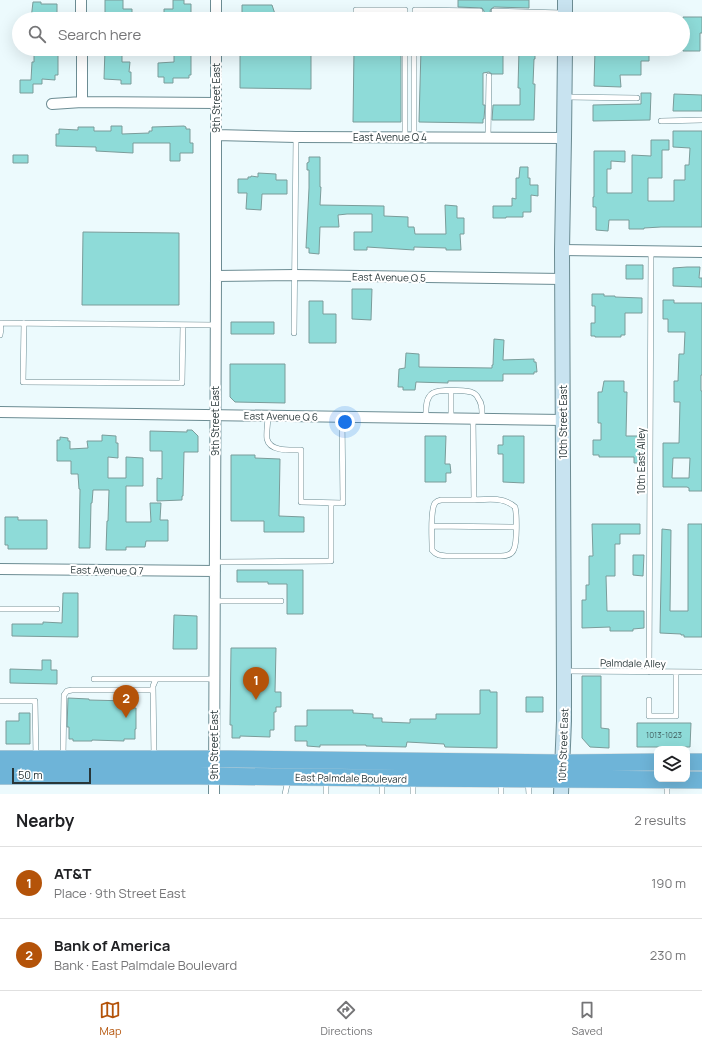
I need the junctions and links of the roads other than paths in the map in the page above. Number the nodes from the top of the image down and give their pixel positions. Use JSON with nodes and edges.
{"nodes":[{"id":1,"x":81,"y":0,"type":"edge"},
{"id":2,"x":216,"y":0,"type":"edge"},
{"id":3,"x":565,"y":10,"type":"edge"},
{"id":4,"x":81,"y":12,"type":"edge"},
{"id":5,"x":216,"y":12,"type":"edge"},
{"id":6,"x":356,"y":12,"type":"edge"},
{"id":7,"x":405,"y":12,"type":"edge"},
{"id":8,"x":415,"y":12,"type":"edge"},
{"id":9,"x":480,"y":12,"type":"edge"},
{"id":10,"x":494,"y":12,"type":"dead end"},
{"id":11,"x":82,"y":56,"type":"edge"},
{"id":12,"x":216,"y":56,"type":"edge"},
{"id":13,"x":405,"y":56,"type":"edge"},
{"id":14,"x":414,"y":56,"type":"edge"},
{"id":15,"x":565,"y":56,"type":"edge"},
{"id":16,"x":489,"y":76,"type":"dead end"},
{"id":17,"x":564,"y":96,"type":"junction"},
{"id":18,"x":636,"y":98,"type":"dead end"},
{"id":19,"x":82,"y":102,"type":"junction"},
{"id":20,"x":216,"y":103,"type":"junction"},
{"id":21,"x":52,"y":104,"type":"dead end"},
{"id":22,"x":661,"y":120,"type":"dead end"},
{"id":23,"x":702,"y":120,"type":"edge"},
{"id":24,"x":216,"y":135,"type":"junction"},
{"id":25,"x":296,"y":137,"type":"junction"},
{"id":26,"x":410,"y":137,"type":"junction"},
{"id":27,"x":488,"y":137,"type":"junction"},
{"id":28,"x":564,"y":138,"type":"junction"},
{"id":29,"x":562,"y":250,"type":"junction"},
{"id":30,"x":651,"y":251,"type":"junction"},
{"id":31,"x":702,"y":252,"type":"edge"},
{"id":32,"x":295,"y":275,"type":"junction"},
{"id":33,"x":216,"y":276,"type":"junction"},
{"id":34,"x":563,"y":279,"type":"junction"},
{"id":35,"x":0,"y":324,"type":"edge"},
{"id":36,"x":24,"y":324,"type":"junction"},
{"id":37,"x":183,"y":325,"type":"junction"},
{"id":38,"x":216,"y":325,"type":"junction"},
{"id":39,"x":294,"y":333,"type":"dead end"},
{"id":40,"x":0,"y":334,"type":"edge"},
{"id":41,"x":451,"y":391,"type":"junction"},
{"id":42,"x":0,"y":412,"type":"edge"},
{"id":43,"x":215,"y":415,"type":"junction"},
{"id":44,"x":268,"y":416,"type":"junction"},
{"id":45,"x":342,"y":417,"type":"junction"},
{"id":46,"x":426,"y":418,"type":"junction"},
{"id":47,"x":451,"y":419,"type":"junction"},
{"id":48,"x":478,"y":419,"type":"junction"},
{"id":49,"x":563,"y":420,"type":"junction"},
{"id":50,"x":474,"y":500,"type":"junction"},
{"id":51,"x":331,"y":502,"type":"junction"},
{"id":52,"x":432,"y":526,"type":"junction"},
{"id":53,"x":516,"y":527,"type":"junction"},
{"id":54,"x":215,"y":566,"type":"junction"},
{"id":55,"x":0,"y":569,"type":"edge"},
{"id":56,"x":215,"y":601,"type":"junction"},
{"id":57,"x":281,"y":601,"type":"dead end"},
{"id":58,"x":0,"y":609,"type":"edge"},
{"id":59,"x":57,"y":609,"type":"dead end"},
{"id":60,"x":564,"y":671,"type":"junction"},
{"id":61,"x":649,"y":672,"type":"junction"},
{"id":62,"x":676,"y":672,"type":"junction"},
{"id":63,"x":702,"y":672,"type":"edge"},
{"id":64,"x":94,"y":679,"type":"dead end"},
{"id":65,"x":156,"y":679,"type":"junction"},
{"id":66,"x":214,"y":679,"type":"junction"},
{"id":67,"x":153,"y":690,"type":"junction"},
{"id":68,"x":649,"y":700,"type":"dead end"},
{"id":69,"x":0,"y":701,"type":"edge"},
{"id":70,"x":0,"y":759,"type":"edge"},
{"id":71,"x":36,"y":759,"type":"junction"},
{"id":72,"x":63,"y":759,"type":"junction"},
{"id":73,"x":154,"y":759,"type":"junction"},
{"id":74,"x":214,"y":759,"type":"junction"},
{"id":75,"x":690,"y":762,"type":"edge"},
{"id":76,"x":702,"y":762,"type":"edge"},
{"id":77,"x":654,"y":763,"type":"edge"},
{"id":78,"x":0,"y":776,"type":"edge"},
{"id":79,"x":214,"y":776,"type":"junction"},
{"id":80,"x":288,"y":777,"type":"junction"},
{"id":81,"x":562,"y":779,"type":"edge"},
{"id":82,"x":702,"y":780,"type":"edge"},
{"id":83,"x":326,"y":786,"type":"edge"},
{"id":84,"x":382,"y":786,"type":"edge"},
{"id":85,"x":413,"y":786,"type":"edge"},
{"id":86,"x":501,"y":786,"type":"edge"},
{"id":87,"x":528,"y":786,"type":"edge"},
{"id":88,"x":667,"y":787,"type":"edge"},
{"id":89,"x":214,"y":794,"type":"edge"},
{"id":90,"x":285,"y":794,"type":"edge"}],
"edges":[{"from":1,"to":4,"type":"street"},
{"from":2,"to":5,"type":"street"},
{"from":3,"to":10,"type":"lane"},
{"from":6,"to":7,"type":"lane"},
{"from":8,"to":9,"type":"lane"},
{"from":11,"to":19,"type":"street"},
{"from":12,"to":20,"type":"street","name":"9th Street East"},
{"from":13,"to":26,"type":"lane"},
{"from":14,"to":26,"type":"lane"},
{"from":15,"to":17,"type":"main road","name":"10th Street East"},
{"from":16,"to":27,"type":"lane"},
{"from":17,"to":18,"type":"lane"},
{"from":17,"to":28,"type":"main road","name":"10th Street East"},
{"from":19,"to":20,"type":"street"},
{"from":19,"to":21,"type":"street"},
{"from":20,"to":24,"type":"street","name":"9th Street East"},
{"from":22,"to":23,"type":"lane"},
{"from":24,"to":25,"type":"street","name":"East Avenue Q 4"},
{"from":24,"to":33,"type":"street","name":"9th Street East"},
{"from":25,"to":26,"type":"street","name":"East Avenue Q 4"},
{"from":25,"to":32,"type":"lane"},
{"from":26,"to":27,"type":"street","name":"East Avenue Q 4"},
{"from":27,"to":28,"type":"street","name":"East Avenue Q 4"},
{"from":28,"to":29,"type":"main road","name":"10th Street East"},
{"from":29,"to":30,"type":"street"},
{"from":29,"to":34,"type":"main road","name":"10th Street East"},
{"from":30,"to":31,"type":"street"},
{"from":30,"to":61,"type":"lane","name":"10th East Alley"},
{"from":32,"to":33,"type":"street","name":"East Avenue Q 5"},
{"from":32,"to":34,"type":"street","name":"East Avenue Q 5"},
{"from":32,"to":39,"type":"lane"},
{"from":33,"to":38,"type":"street","name":"9th Street East"},
{"from":34,"to":49,"type":"main road","name":"10th Street East"},
{"from":35,"to":36,"type":"lane"},
{"from":35,"to":40,"type":"lane"},
{"from":36,"to":37,"type":"lane"},
{"from":36,"to":37,"type":"lane"},
{"from":37,"to":38,"type":"lane"},
{"from":38,"to":43,"type":"street","name":"9th Street East"},
{"from":41,"to":46,"type":"lane"},
{"from":41,"to":47,"type":"lane"},
{"from":41,"to":48,"type":"lane"},
{"from":42,"to":43,"type":"street","name":"East Avenue Q 6"},
{"from":43,"to":44,"type":"street","name":"East Avenue Q 6"},
{"from":43,"to":54,"type":"street","name":"9th Street East"},
{"from":44,"to":45,"type":"street","name":"East Avenue Q 6"},
{"from":44,"to":51,"type":"lane"},
{"from":45,"to":46,"type":"street","name":"East Avenue Q 6"},
{"from":45,"to":51,"type":"lane"},
{"from":46,"to":47,"type":"street","name":"East Avenue Q 6"},
{"from":47,"to":48,"type":"street","name":"East Avenue Q 6"},
{"from":48,"to":49,"type":"street","name":"East Avenue Q 6"},
{"from":48,"to":50,"type":"lane"},
{"from":49,"to":60,"type":"main road","name":"10th Street East"},
{"from":50,"to":52,"type":"lane"},
{"from":50,"to":53,"type":"lane"},
{"from":51,"to":54,"type":"lane"},
{"from":52,"to":53,"type":"lane"},
{"from":52,"to":53,"type":"lane"},
{"from":54,"to":55,"type":"street","name":"East Avenue Q 7"},
{"from":54,"to":56,"type":"street","name":"9th Street East"},
{"from":56,"to":57,"type":"lane"},
{"from":56,"to":66,"type":"street","name":"9th Street East"},
{"from":58,"to":59,"type":"lane"},
{"from":60,"to":61,"type":"lane","name":"Palmdale Alley"},
{"from":60,"to":81,"type":"main road","name":"10th Street East"},
{"from":61,"to":62,"type":"lane","name":"Palmdale Alley"},
{"from":62,"to":63,"type":"lane","name":"Palmdale Alley"},
{"from":62,"to":68,"type":"lane"},
{"from":64,"to":65,"type":"lane"},
{"from":65,"to":66,"type":"lane"},
{"from":65,"to":67,"type":"lane"},
{"from":66,"to":74,"type":"street","name":"9th Street East"},
{"from":67,"to":72,"type":"lane"},
{"from":67,"to":73,"type":"lane"},
{"from":69,"to":71,"type":"lane"},
{"from":70,"to":71,"type":"highway","name":"East Palmdale Boulevard"},
{"from":71,"to":72,"type":"highway","name":"East Palmdale Boulevard"},
{"from":72,"to":73,"type":"highway","name":"East Palmdale Boulevard"},
{"from":73,"to":74,"type":"highway","name":"East Palmdale Boulevard"},
{"from":74,"to":79,"type":"street","name":"9th Street East"},
{"from":74,"to":81,"type":"highway","name":"East Palmdale Boulevard"},
{"from":75,"to":76,"type":"highway"},
{"from":77,"to":81,"type":"highway","name":"East Palmdale Boulevard"},
{"from":78,"to":79,"type":"highway","name":"East Palmdale Boulevard"},
{"from":79,"to":80,"type":"highway","name":"East Palmdale Boulevard"},
{"from":79,"to":89,"type":"street","name":"9th Street East"},
{"from":80,"to":83,"type":"highway","name":"East Palmdale Boulevard"},
{"from":80,"to":90,"type":"lane"},
{"from":81,"to":87,"type":"highway","name":"East Palmdale Boulevard"},
{"from":81,"to":88,"type":"highway","name":"East Palmdale Boulevard"},
{"from":82,"to":88,"type":"highway","name":"East Palmdale Boulevard"},
{"from":83,"to":84,"type":"highway","name":"East Palmdale Boulevard"},
{"from":84,"to":85,"type":"highway","name":"East Palmdale Boulevard"},
{"from":85,"to":86,"type":"highway","name":"East Palmdale Boulevard"},
{"from":86,"to":87,"type":"highway","name":"East Palmdale Boulevard"}]}
